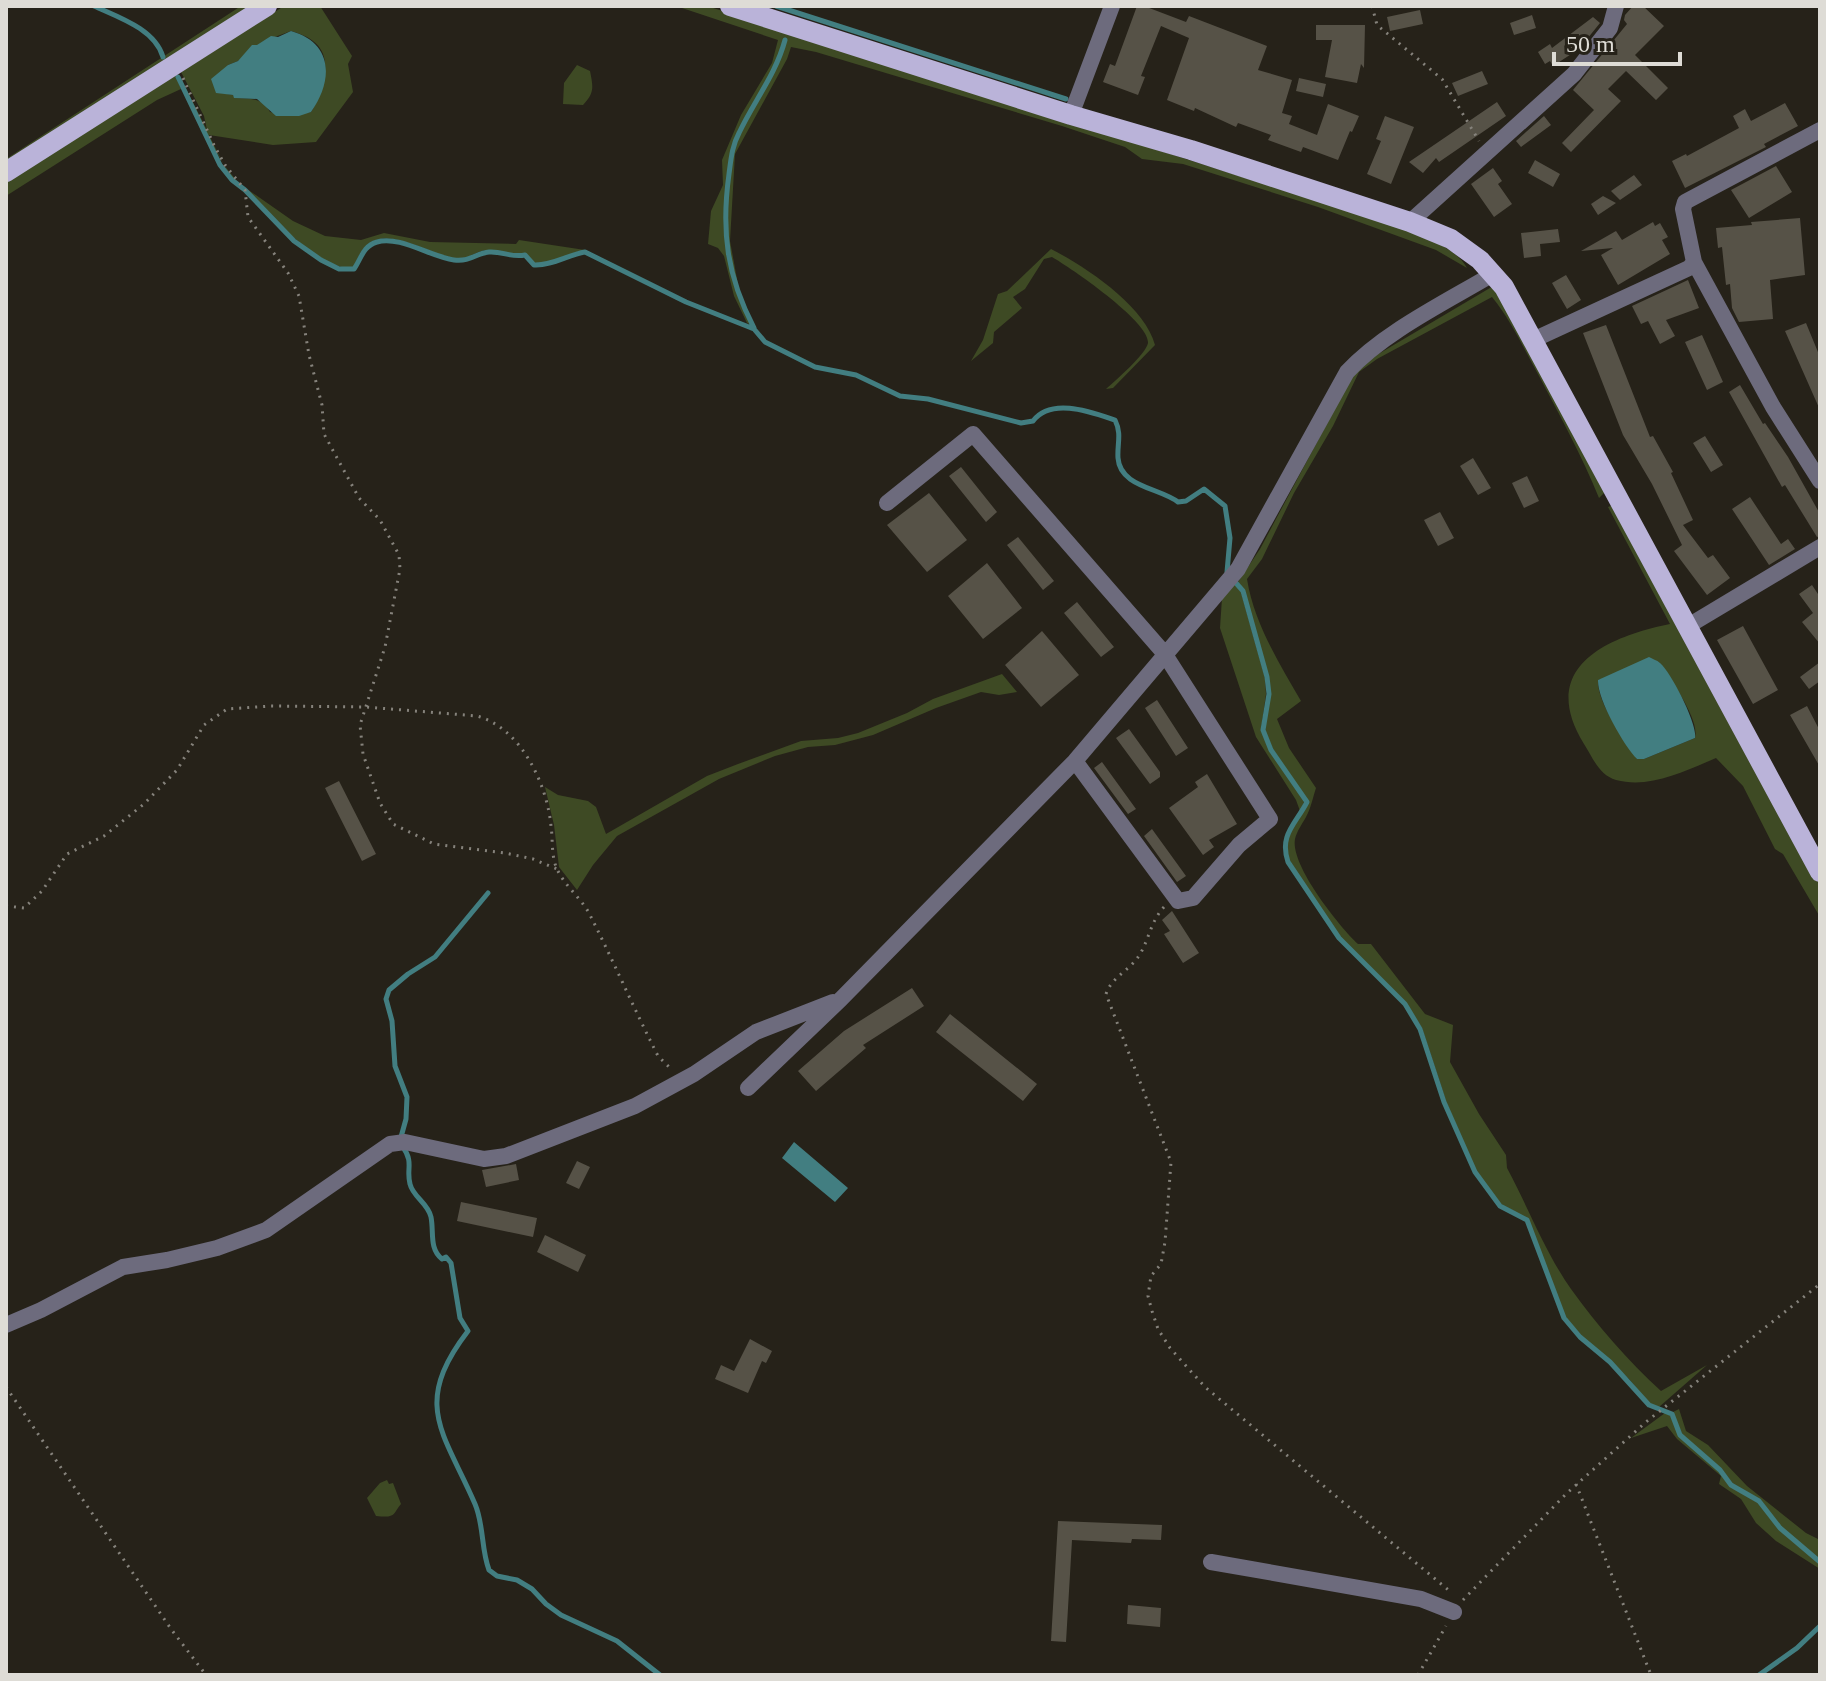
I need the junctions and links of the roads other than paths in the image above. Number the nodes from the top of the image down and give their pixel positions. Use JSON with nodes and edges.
{"nodes":[{"id":1,"x":267,"y":6,"type":"edge"},
{"id":2,"x":730,"y":6,"type":"edge"},
{"id":3,"x":1112,"y":6,"type":"edge"},
{"id":4,"x":1616,"y":6,"type":"edge"},
{"id":5,"x":1071,"y":115,"type":"junction"},
{"id":6,"x":1820,"y":130,"type":"edge"},
{"id":7,"x":6,"y":172,"type":"edge"},
{"id":8,"x":1410,"y":222,"type":"junction"},
{"id":9,"x":1694,"y":262,"type":"junction"},
{"id":10,"x":1493,"y":274,"type":"junction"},
{"id":11,"x":1533,"y":340,"type":"junction"},
{"id":12,"x":1820,"y":481,"type":"edge"},
{"id":13,"x":887,"y":503,"type":"dead end"},
{"id":14,"x":1820,"y":547,"type":"edge"},
{"id":15,"x":1688,"y":626,"type":"junction"},
{"id":16,"x":1164,"y":653,"type":"junction"},
{"id":17,"x":1075,"y":761,"type":"junction"},
{"id":18,"x":1820,"y":872,"type":"edge"},
{"id":19,"x":841,"y":999,"type":"junction"},
{"id":20,"x":748,"y":1088,"type":"dead end"},
{"id":21,"x":6,"y":1325,"type":"edge"},
{"id":22,"x":1211,"y":1562,"type":"dead end"},
{"id":23,"x":1458,"y":1606,"type":"road end"}],
"edges":[{"from":1,"to":7,"type":"main road"},
{"from":2,"to":5,"type":"main road"},
{"from":3,"to":5,"type":"street"},
{"from":4,"to":8,"type":"street"},
{"from":5,"to":8,"type":"main road"},
{"from":6,"to":9,"type":"street"},
{"from":8,"to":10,"type":"main road"},
{"from":9,"to":11,"type":"street"},
{"from":9,"to":12,"type":"street"},
{"from":10,"to":11,"type":"main road"},
{"from":10,"to":16,"type":"street"},
{"from":11,"to":15,"type":"main road"},
{"from":13,"to":16,"type":"street"},
{"from":14,"to":15,"type":"street"},
{"from":15,"to":18,"type":"main road"},
{"from":16,"to":17,"type":"street"},
{"from":16,"to":17,"type":"street"},
{"from":17,"to":19,"type":"street"},
{"from":19,"to":20,"type":"street"},
{"from":19,"to":21,"type":"street"},
{"from":22,"to":23,"type":"street"}]}
